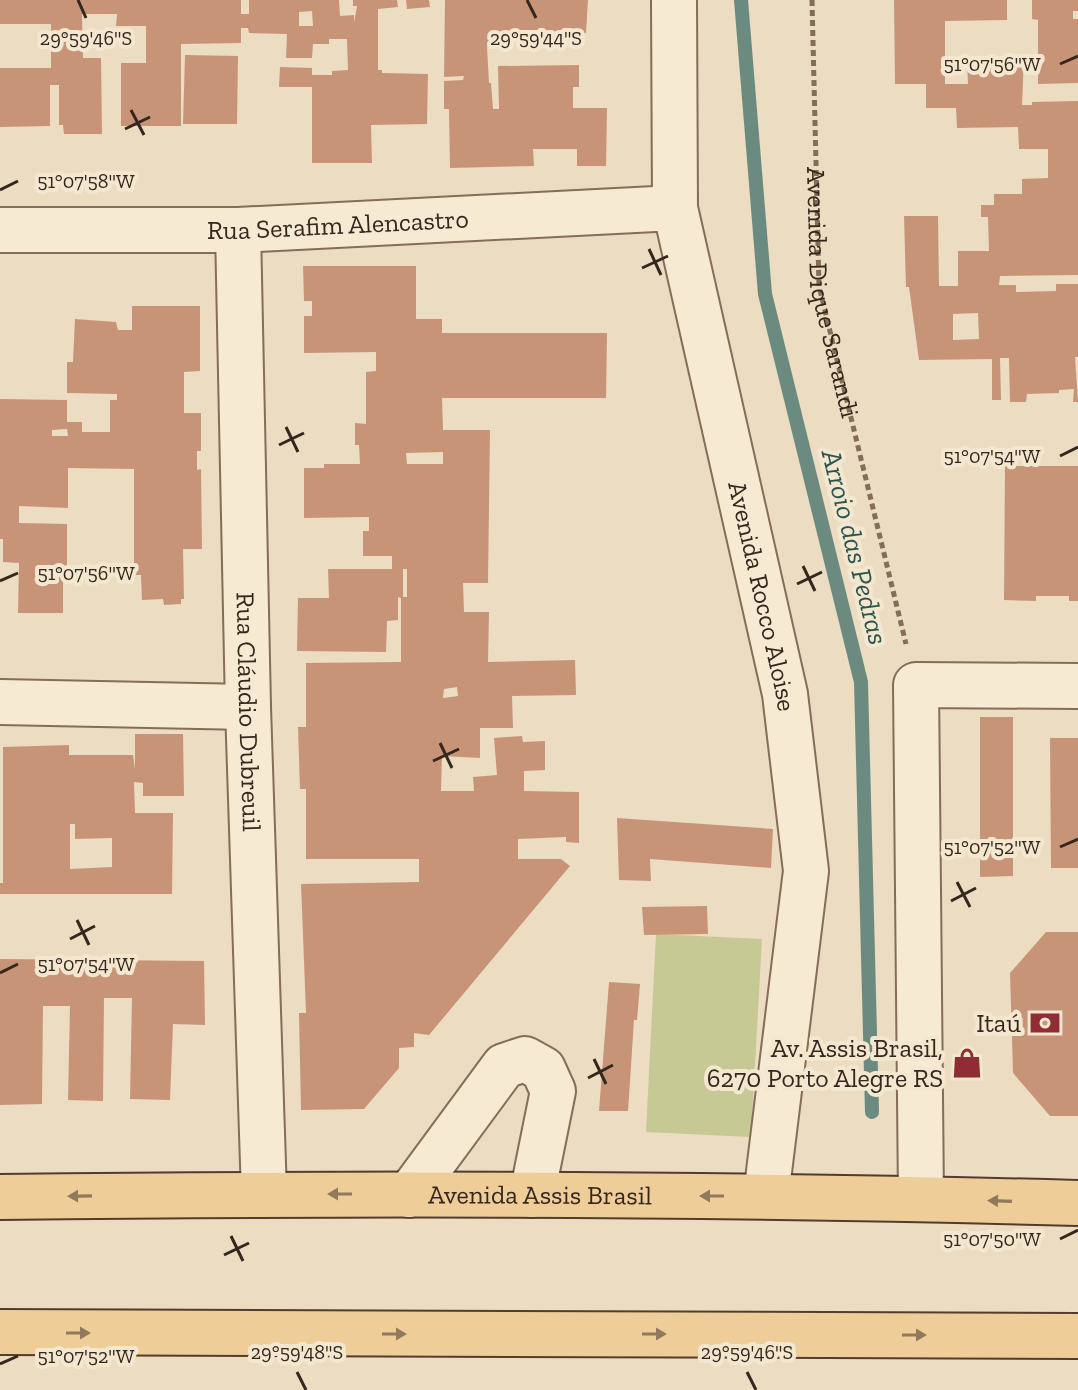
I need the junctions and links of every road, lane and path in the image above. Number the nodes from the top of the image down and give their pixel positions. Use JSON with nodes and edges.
{"nodes":[{"id":1,"x":674,"y":0,"type":"edge"},
{"id":2,"x":812,"y":0,"type":"edge"},
{"id":3,"x":675,"y":208,"type":"junction"},
{"id":4,"x":0,"y":230,"type":"edge"},
{"id":5,"x":238,"y":230,"type":"junction"},
{"id":6,"x":916,"y":685,"type":"junction"},
{"id":7,"x":1078,"y":686,"type":"edge"},
{"id":8,"x":0,"y":702,"type":"edge"},
{"id":9,"x":248,"y":707,"type":"junction"},
{"id":10,"x":264,"y":1194,"type":"junction"},
{"id":11,"x":409,"y":1195,"type":"junction"},
{"id":12,"x":532,"y":1195,"type":"junction"},
{"id":13,"x":766,"y":1196,"type":"junction"},
{"id":14,"x":0,"y":1197,"type":"edge"},
{"id":15,"x":921,"y":1199,"type":"junction"},
{"id":16,"x":1078,"y":1203,"type":"edge"},
{"id":17,"x":0,"y":1332,"type":"edge"},
{"id":18,"x":1078,"y":1336,"type":"edge"}],
"edges":[{"from":1,"to":3,"type":"street","name":"Avenida Rocco Aloise"},
{"from":2,"to":6,"type":"path","name":"Avenida Dique Sarandi"},
{"from":3,"to":5,"type":"street","name":"Rua Serafim Alencastro"},
{"from":3,"to":13,"type":"street","name":"Avenida Rocco Aloise"},
{"from":4,"to":5,"type":"street","name":"Rua Serafim Alencastro"},
{"from":5,"to":9,"type":"street","name":"Rua Cláudio Dubreuil"},
{"from":6,"to":7,"type":"street"},
{"from":6,"to":15,"type":"street"},
{"from":8,"to":9,"type":"street"},
{"from":9,"to":10,"type":"street","name":"Rua Cláudio Dubreuil"},
{"from":11,"to":10,"type":"main road","name":"Avenida Assis Brasil","one_way":true},
{"from":10,"to":14,"type":"main road","name":"Avenida Assis Brasil","one_way":true},
{"from":11,"to":12,"type":"main road","name":"Avenida Assis Brasil"},
{"from":11,"to":12,"type":"street"},
{"from":13,"to":12,"type":"main road","name":"Avenida Assis Brasil","one_way":true},
{"from":13,"to":15,"type":"main road","name":"Avenida Assis Brasil"},
{"from":16,"to":15,"type":"main road","name":"Avenida Assis Brasil","one_way":true},
{"from":17,"to":18,"type":"main road","one_way":true}]}
